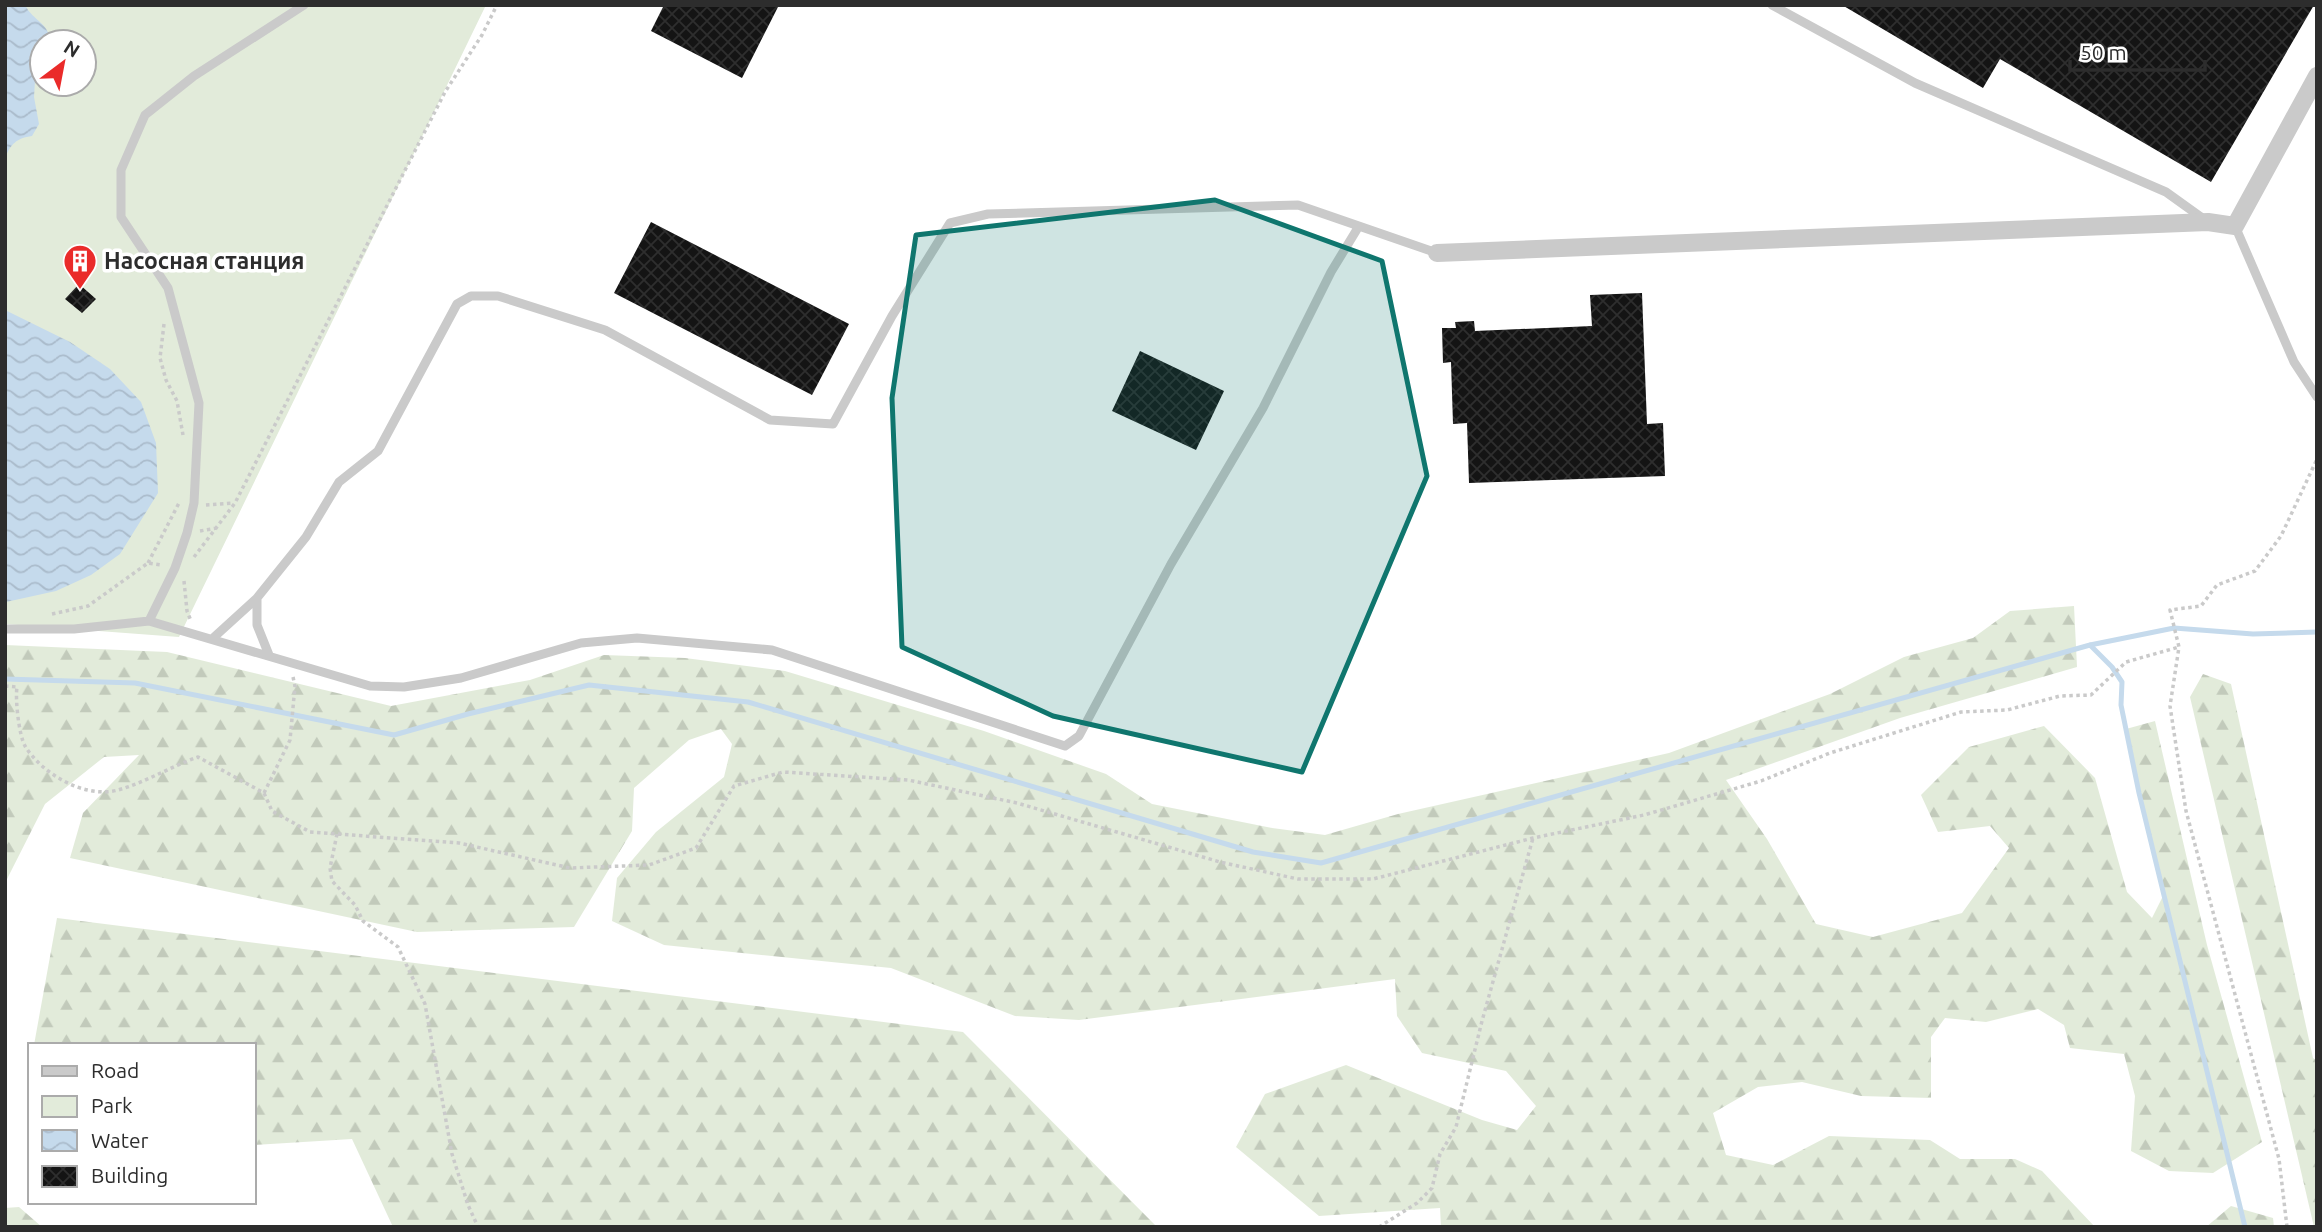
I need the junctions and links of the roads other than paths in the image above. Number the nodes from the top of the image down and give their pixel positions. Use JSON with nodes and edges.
{"nodes":[{"id":1,"x":304,"y":5,"type":"edge"},
{"id":2,"x":1772,"y":5,"type":"edge"},
{"id":3,"x":2317,"y":76,"type":"edge"},
{"id":4,"x":2208,"y":222,"type":"junction"},
{"id":5,"x":1359,"y":226,"type":"junction"},
{"id":6,"x":2235,"y":226,"type":"junction"},
{"id":7,"x":1437,"y":253,"type":"joint"},
{"id":8,"x":2317,"y":397,"type":"edge"},
{"id":9,"x":257,"y":598,"type":"junction"},
{"id":10,"x":149,"y":621,"type":"junction"},
{"id":11,"x":5,"y":629,"type":"edge"},
{"id":12,"x":212,"y":639,"type":"junction"},
{"id":13,"x":269,"y":655,"type":"junction"}],
"edges":[{"from":1,"to":10,"type":"lane"},
{"from":2,"to":4,"type":"lane"},
{"from":3,"to":6,"type":"street"},
{"from":4,"to":6,"type":"street"},
{"from":4,"to":7,"type":"street"},
{"from":5,"to":7,"type":"lane"},
{"from":5,"to":9,"type":"lane"},
{"from":5,"to":13,"type":"lane"},
{"from":6,"to":8,"type":"lane"},
{"from":9,"to":12,"type":"lane"},
{"from":9,"to":13,"type":"lane"},
{"from":10,"to":11,"type":"lane"},
{"from":10,"to":12,"type":"lane"},
{"from":12,"to":13,"type":"lane"}]}
